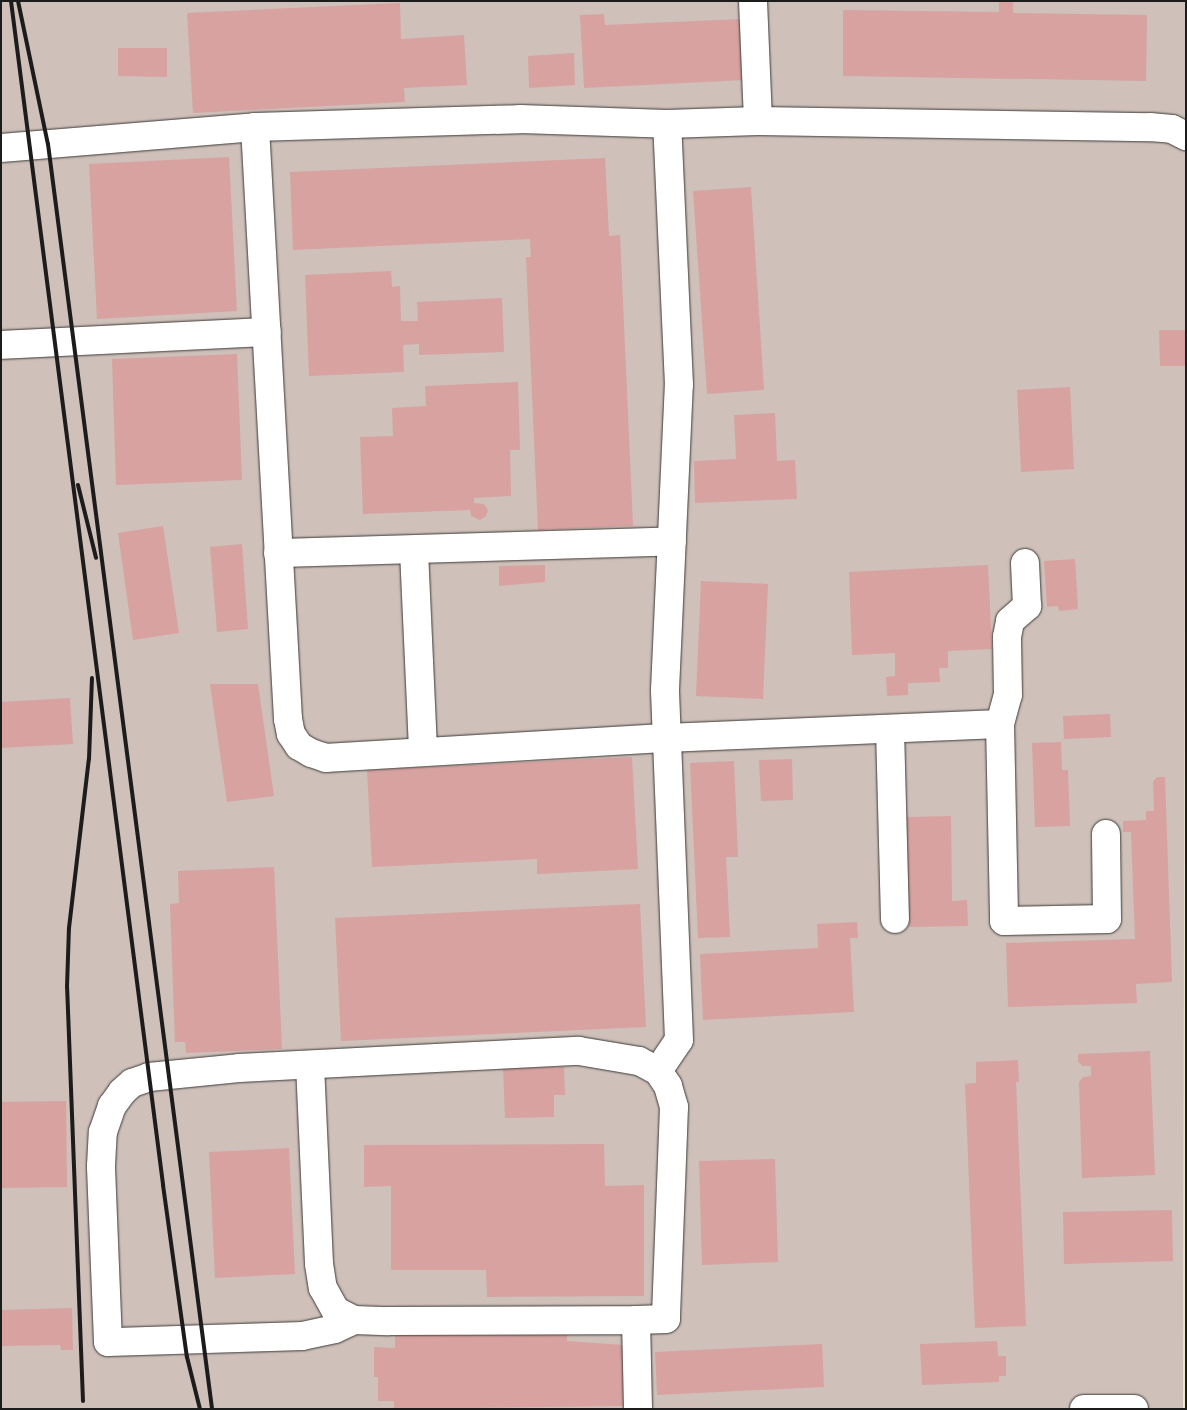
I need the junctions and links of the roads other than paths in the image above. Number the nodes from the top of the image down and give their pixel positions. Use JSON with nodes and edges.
{"nodes":[{"id":1,"x":753,"y":1,"type":"edge"},
{"id":2,"x":758,"y":121,"type":"junction"},
{"id":3,"x":667,"y":124,"type":"junction"},
{"id":4,"x":255,"y":127,"type":"junction"},
{"id":5,"x":1186,"y":136,"type":"edge"},
{"id":6,"x":1,"y":148,"type":"edge"},
{"id":7,"x":267,"y":332,"type":"junction"},
{"id":8,"x":1,"y":345,"type":"edge"},
{"id":9,"x":672,"y":541,"type":"junction"},
{"id":10,"x":414,"y":551,"type":"junction"},
{"id":11,"x":278,"y":553,"type":"junction"},
{"id":12,"x":1025,"y":563,"type":"dead end"},
{"id":13,"x":1000,"y":724,"type":"junction"},
{"id":14,"x":890,"y":729,"type":"junction"},
{"id":15,"x":666,"y":738,"type":"junction"},
{"id":16,"x":423,"y":752,"type":"junction"},
{"id":17,"x":1106,"y":834,"type":"dead end"},
{"id":18,"x":895,"y":919,"type":"dead end"},
{"id":19,"x":310,"y":1064,"type":"junction"},
{"id":20,"x":658,"y":1071,"type":"junction"},
{"id":21,"x":354,"y":1320,"type":"junction"},
{"id":22,"x":636,"y":1320,"type":"junction"},
{"id":23,"x":638,"y":1409,"type":"edge"},
{"id":24,"x":1084,"y":1409,"type":"edge"},
{"id":25,"x":1134,"y":1409,"type":"edge"}],
"edges":[{"from":1,"to":2,"type":"street"},
{"from":2,"to":3,"type":"street"},
{"from":2,"to":5,"type":"street"},
{"from":3,"to":4,"type":"street"},
{"from":3,"to":9,"type":"street"},
{"from":4,"to":6,"type":"street"},
{"from":4,"to":7,"type":"street"},
{"from":7,"to":8,"type":"street"},
{"from":7,"to":11,"type":"street"},
{"from":9,"to":10,"type":"street"},
{"from":9,"to":15,"type":"street"},
{"from":10,"to":11,"type":"street"},
{"from":10,"to":16,"type":"street"},
{"from":11,"to":16,"type":"street"},
{"from":12,"to":13,"type":"street"},
{"from":13,"to":14,"type":"street"},
{"from":13,"to":17,"type":"street"},
{"from":14,"to":15,"type":"street"},
{"from":14,"to":18,"type":"street"},
{"from":15,"to":16,"type":"street"},
{"from":15,"to":20,"type":"street"},
{"from":19,"to":20,"type":"street"},
{"from":19,"to":21,"type":"street"},
{"from":19,"to":21,"type":"street"},
{"from":20,"to":22,"type":"street"},
{"from":21,"to":22,"type":"street"},
{"from":22,"to":23,"type":"street"},
{"from":24,"to":25,"type":"street"}]}
